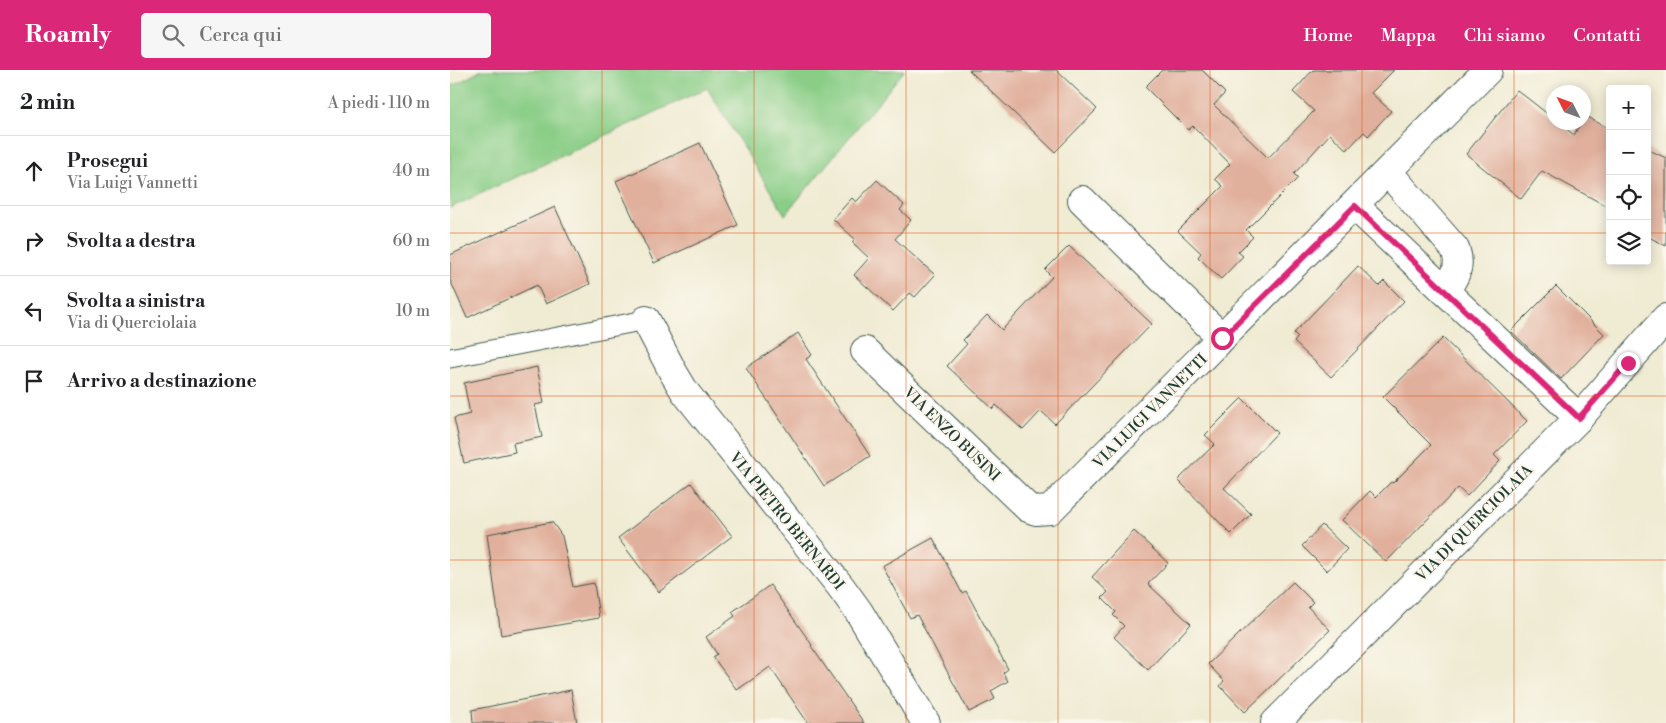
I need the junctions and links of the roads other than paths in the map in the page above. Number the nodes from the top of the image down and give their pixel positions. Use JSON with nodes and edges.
{"nodes":[{"id":1,"x":1488,"y":70,"type":"edge"},
{"id":2,"x":1388,"y":172,"type":"junction"},
{"id":3,"x":1082,"y":200,"type":"dead end"},
{"id":4,"x":1355,"y":206,"type":"junction"},
{"id":5,"x":1445,"y":291,"type":"junction"},
{"id":6,"x":1666,"y":318,"type":"edge"},
{"id":7,"x":646,"y":320,"type":"joint"},
{"id":8,"x":1222,"y":338,"type":"junction"},
{"id":9,"x":866,"y":351,"type":"dead end"},
{"id":10,"x":450,"y":358,"type":"edge"},
{"id":11,"x":1579,"y":418,"type":"junction"},
{"id":12,"x":1041,"y":512,"type":"joint"},
{"id":13,"x":926,"y":723,"type":"edge"},
{"id":14,"x":1275,"y":723,"type":"edge"}],
"edges":[{"from":1,"to":2,"type":"street","name":"VIA LUIGI VANNETTI"},
{"from":2,"to":4,"type":"street","name":"VIA LUIGI VANNETTI"},
{"from":2,"to":5,"type":"street"},
{"from":3,"to":8,"type":"street"},
{"from":4,"to":5,"type":"street"},
{"from":4,"to":8,"type":"street","name":"VIA LUIGI VANNETTI"},
{"from":5,"to":11,"type":"street"},
{"from":6,"to":11,"type":"street","name":"VIA DI QUERCIOLAIA"},
{"from":7,"to":10,"type":"lane"},
{"from":7,"to":13,"type":"street","name":"VIA PIETRO BERNARDI"},
{"from":8,"to":12,"type":"street","name":"VIA LUIGI VANNETTI"},
{"from":9,"to":12,"type":"street","name":"VIA ENZO BUSINI"},
{"from":11,"to":14,"type":"street","name":"VIA DI QUERCIOLAIA"}]}
